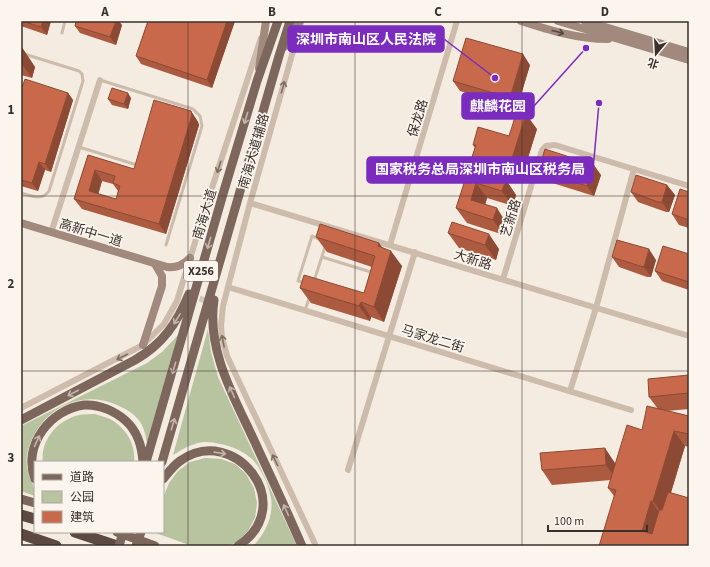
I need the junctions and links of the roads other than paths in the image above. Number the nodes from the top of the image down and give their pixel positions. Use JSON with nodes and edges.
{"nodes":[{"id":1,"x":65,"y":21,"type":"edge"},
{"id":2,"x":278,"y":21,"type":"edge"},
{"id":3,"x":290,"y":21,"type":"edge"},
{"id":4,"x":301,"y":21,"type":"edge"},
{"id":5,"x":457,"y":21,"type":"edge"},
{"id":6,"x":521,"y":21,"type":"edge"},
{"id":7,"x":558,"y":21,"type":"edge"},
{"id":8,"x":585,"y":21,"type":"edge"},
{"id":9,"x":603,"y":21,"type":"edge"},
{"id":10,"x":266,"y":22,"type":"edge"},
{"id":11,"x":62,"y":33,"type":"dead end"},
{"id":12,"x":621,"y":36,"type":"junction"},
{"id":13,"x":689,"y":52,"type":"edge"},
{"id":14,"x":21,"y":53,"type":"edge"},
{"id":15,"x":279,"y":56,"type":"junction"},
{"id":16,"x":689,"y":60,"type":"edge"},
{"id":17,"x":100,"y":80,"type":"joint"},
{"id":18,"x":257,"y":81,"type":"junction"},
{"id":19,"x":158,"y":98,"type":"junction"},
{"id":20,"x":156,"y":106,"type":"edge"},
{"id":21,"x":79,"y":147,"type":"junction"},
{"id":22,"x":139,"y":158,"type":"edge"},
{"id":23,"x":634,"y":169,"type":"junction"},
{"id":24,"x":689,"y":186,"type":"edge"},
{"id":25,"x":21,"y":193,"type":"edge"},
{"id":26,"x":250,"y":203,"type":"junction"},
{"id":27,"x":21,"y":223,"type":"edge"},
{"id":28,"x":52,"y":233,"type":"junction"},
{"id":29,"x":166,"y":245,"type":"dead end"},
{"id":30,"x":390,"y":245,"type":"junction"},
{"id":31,"x":415,"y":252,"type":"junction"},
{"id":32,"x":322,"y":257,"type":"junction"},
{"id":33,"x":190,"y":258,"type":"junction"},
{"id":34,"x":204,"y":258,"type":"junction"},
{"id":35,"x":221,"y":262,"type":"junction"},
{"id":36,"x":155,"y":264,"type":"junction"},
{"id":37,"x":380,"y":275,"type":"edge"},
{"id":38,"x":503,"y":279,"type":"junction"},
{"id":39,"x":228,"y":287,"type":"junction"},
{"id":40,"x":311,"y":292,"type":"edge"},
{"id":41,"x":596,"y":308,"type":"junction"},
{"id":42,"x":305,"y":311,"type":"junction"},
{"id":43,"x":389,"y":336,"type":"junction"},
{"id":44,"x":689,"y":336,"type":"edge"},
{"id":45,"x":143,"y":345,"type":"junction"},
{"id":46,"x":570,"y":391,"type":"junction"},
{"id":47,"x":21,"y":408,"type":"edge"},
{"id":48,"x":631,"y":410,"type":"dead end"},
{"id":49,"x":21,"y":420,"type":"edge"},
{"id":50,"x":143,"y":461,"type":"edge"},
{"id":51,"x":146,"y":461,"type":"edge"},
{"id":52,"x":162,"y":461,"type":"edge"},
{"id":53,"x":348,"y":470,"type":"dead end"},
{"id":54,"x":34,"y":475,"type":"edge"},
{"id":55,"x":164,"y":478,"type":"edge"},
{"id":56,"x":21,"y":499,"type":"edge"},
{"id":57,"x":34,"y":503,"type":"edge"},
{"id":58,"x":21,"y":515,"type":"edge"},
{"id":59,"x":34,"y":519,"type":"edge"},
{"id":60,"x":78,"y":533,"type":"edge"},
{"id":61,"x":121,"y":533,"type":"edge"},
{"id":62,"x":123,"y":533,"type":"edge"},
{"id":63,"x":140,"y":533,"type":"edge"},
{"id":64,"x":21,"y":534,"type":"edge"},
{"id":65,"x":56,"y":546,"type":"edge"},
{"id":66,"x":118,"y":546,"type":"edge"},
{"id":67,"x":136,"y":546,"type":"edge"},
{"id":68,"x":155,"y":546,"type":"edge"},
{"id":69,"x":238,"y":546,"type":"edge"},
{"id":70,"x":302,"y":546,"type":"edge"},
{"id":71,"x":316,"y":546,"type":"edge"}],
"edges":[{"from":1,"to":11,"type":"lane"},
{"from":2,"to":18,"type":"main road","name":"南海大道","number":"X256"},
{"from":3,"to":15,"type":"main road","number":"X256"},
{"from":4,"to":15,"type":"street"},
{"from":26,"to":4,"type":"street","name":"南海大道辅路","one_way":true},
{"from":5,"to":30,"type":"street","name":"保龙路"},
{"from":6,"to":12,"type":"street","one_way":true},
{"from":7,"to":12,"type":"street"},
{"from":8,"to":12,"type":"street"},
{"from":9,"to":12,"type":"street"},
{"from":10,"to":18,"type":"street"},
{"from":10,"to":33,"type":"street","name":"南海大道辅路","one_way":true},
{"from":12,"to":13,"type":"street"},
{"from":12,"to":16,"type":"street"},
{"from":14,"to":25,"type":"lane"},
{"from":15,"to":35,"type":"main road","number":"X256"},
{"from":17,"to":19,"type":"lane"},
{"from":17,"to":21,"type":"street"},
{"from":18,"to":34,"type":"main road","name":"南海大道","number":"X256","one_way":true},
{"from":19,"to":20,"type":"lane"},
{"from":19,"to":29,"type":"lane"},
{"from":21,"to":22,"type":"lane"},
{"from":21,"to":28,"type":"street"},
{"from":23,"to":24,"type":"street","name":"艺新路"},
{"from":23,"to":38,"type":"street","name":"艺新路"},
{"from":23,"to":41,"type":"street"},
{"from":26,"to":30,"type":"street","name":"大新路"},
{"from":26,"to":39,"type":"street","name":"南海大道辅路"},
{"from":27,"to":28,"type":"street","name":"高新中一道"},
{"from":28,"to":36,"type":"street","name":"高新中一道"},
{"from":30,"to":31,"type":"street","name":"大新路"},
{"from":31,"to":38,"type":"street","name":"大新路"},
{"from":31,"to":43,"type":"street"},
{"from":32,"to":32,"type":"lane"},
{"from":32,"to":37,"type":"lane"},
{"from":33,"to":36,"type":"street","name":"高新中一道"},
{"from":33,"to":45,"type":"street","name":"南海大道辅路"},
{"from":34,"to":49,"type":"main road","one_way":true},
{"from":34,"to":51,"type":"main road","name":"南海大道","number":"X256","one_way":true},
{"from":52,"to":35,"type":"main road","number":"X256","one_way":true},
{"from":70,"to":35,"type":"main road","one_way":true},
{"from":36,"to":45,"type":"street"},
{"from":38,"to":41,"type":"street","name":"大新路"},
{"from":39,"to":42,"type":"street","name":"马家龙二街"},
{"from":71,"to":39,"type":"street","name":"南海大道辅路","one_way":true},
{"from":40,"to":42,"type":"lane"},
{"from":41,"to":44,"type":"street","name":"大新路"},
{"from":41,"to":46,"type":"street"},
{"from":42,"to":43,"type":"street","name":"马家龙二街"},
{"from":43,"to":46,"type":"street","name":"马家龙二街"},
{"from":43,"to":53,"type":"street"},
{"from":45,"to":47,"type":"street","name":"南海大道辅路","one_way":true},
{"from":46,"to":48,"type":"street","name":"马家龙二街"},
{"from":54,"to":50,"type":"main road","one_way":true},
{"from":55,"to":69,"type":"main road","one_way":true},
{"from":56,"to":57,"type":"main road"},
{"from":58,"to":59,"type":"highway"},
{"from":60,"to":66,"type":"highway"},
{"from":61,"to":68,"type":"main road"},
{"from":62,"to":66,"type":"main road","bridge":true},
{"from":63,"to":67,"type":"main road","bridge":true},
{"from":64,"to":65,"type":"highway"}]}
